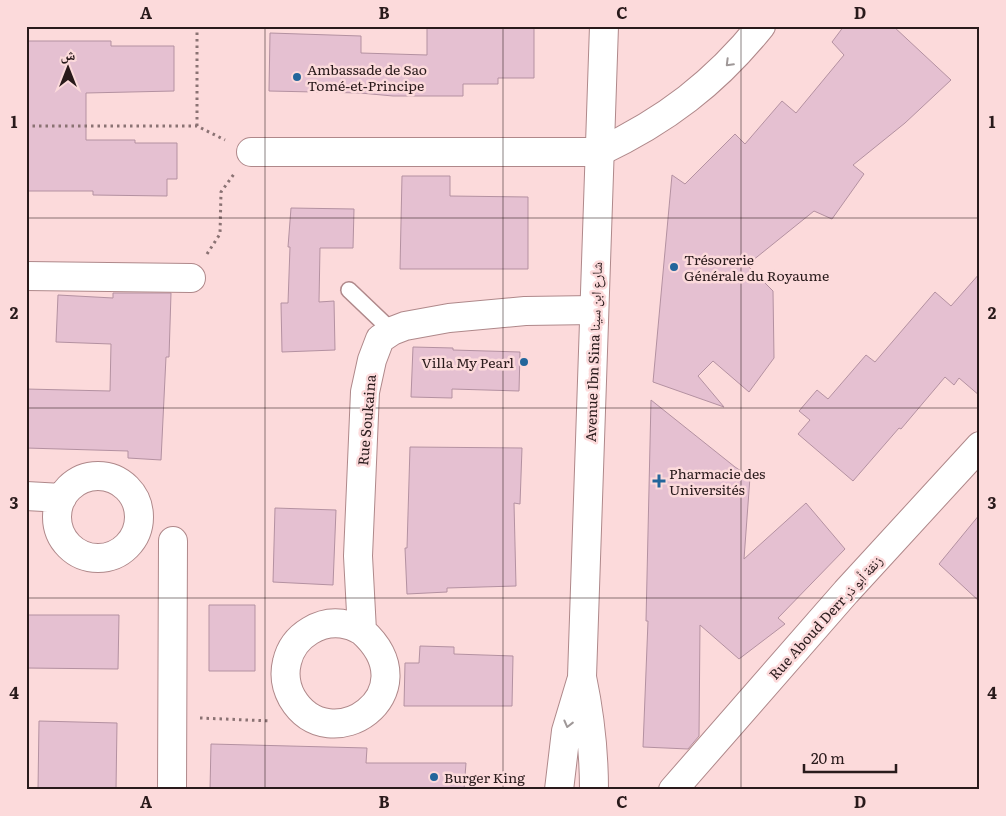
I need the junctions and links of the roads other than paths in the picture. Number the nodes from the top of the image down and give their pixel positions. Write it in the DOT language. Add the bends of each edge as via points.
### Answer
graph roads {
  1 [pos="604,26"];
  2 [pos="761,26"];
  3 [pos="251,152"];
  4 [pos="599,152"];
  5 [pos="26,276"];
  6 [pos="191,278"];
  7 [pos="349,290"];
  8 [pos="594,310"];
  9 [pos="392,331"];
  10 [pos="980,446"];
  11 [pos="26,496"];
  12 [pos="62,498"];
  13 [pos="173,542"];
  14 [pos="362,631"];
  15 [pos="582,677"];
  16 [pos="594,788"];
  17 [pos="172,790"];
  18 [pos="559,790"];
  19 [pos="673,790"];
  1 -- 4 [label="street, Avenue Ibn Sina شارع ابن سينا"];
  2 -- 4 [label="street, one-way" via="741,51 689,98 661,119"];
  3 -- 4 [label="street"];
  4 -- 8 [label="street, Avenue Ibn Sina شارع ابن سينا"];
  5 -- 6 [label="street"];
  7 -- 9 [label="lane"];
  8 -- 9 [label="street" via="525,311 449,318"];
  8 -- 15 [label="street, Avenue Ibn Sina شارع ابن سينا"];
  9 -- 14 [label="street, Rue Soukaina" via="380,340 365,392 358,556"];
  10 -- 19 [label="street, Rue Aboud Derr زنقة أبو ذر" via="846,592"];
  11 -- 12 [label="street"];
  13 -- 17 [label="street"];
  14 -- 14 [label="street" via="348,624 316,627 293,647 285,677 297,706 308,716 339,724 368,712 378,700 386,670 382,655"];
  15 -- 16 [label="street, Avenue Ibn Sina شارع ابن سينا" via="592,731"];
  15 -- 18 [label="street, Avenue Ibn Sina شارع ابن سينا, one-way" via="566,731"];
}
